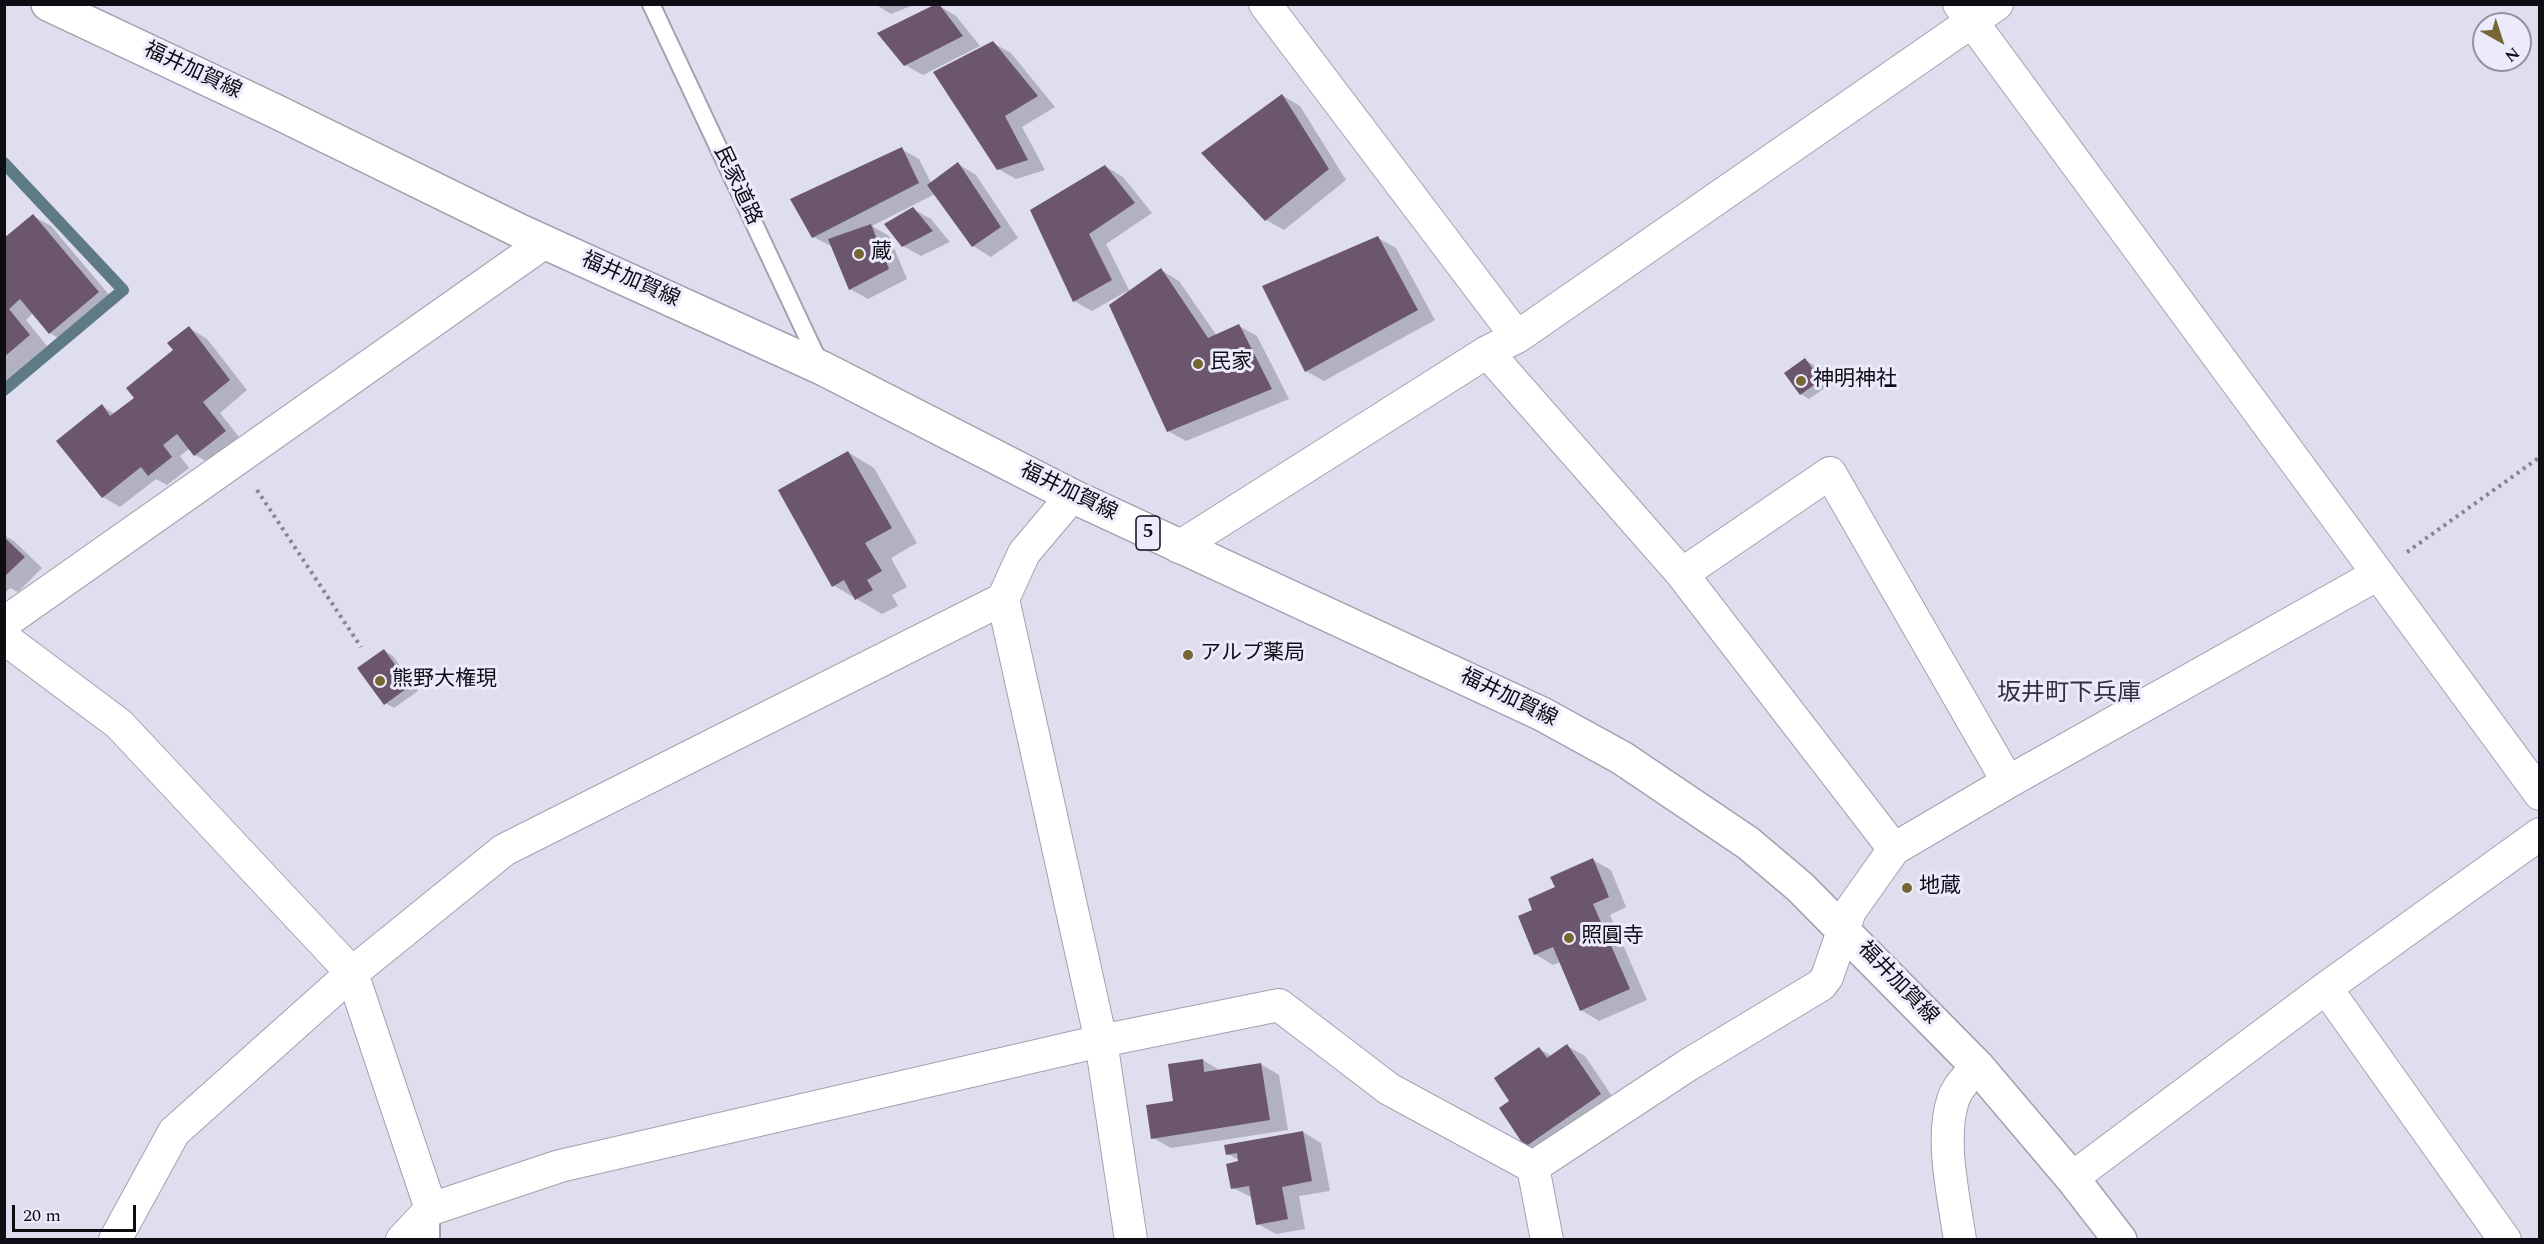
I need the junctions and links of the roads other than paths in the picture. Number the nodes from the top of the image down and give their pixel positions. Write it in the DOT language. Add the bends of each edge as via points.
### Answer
graph roads {
  1 [pos="48,4"];
  2 [pos="651,4"];
  3 [pos="1265,4"];
  4 [pos="1997,4"];
  5 [pos="1965,14"];
  6 [pos="545,242"];
  7 [pos="1517,337"];
  8 [pos="1487,352"];
  9 [pos="822,368"];
  10 [pos="1072,496"];
  11 [pos="1179,547"];
  12 [pos="1682,574"];
  13 [pos="2378,574"];
  14 [pos="1003,599"];
  15 [pos="4,623"];
  16 [pos="4,638"];
  17 [pos="2008,782"];
  18 [pos="2540,794"];
  19 [pos="2540,834"];
  20 [pos="1894,849"];
  21 [pos="1842,928"];
  22 [pos="352,973"];
  23 [pos="2326,988"];
  24 [pos="1101,1041"];
  25 [pos="1977,1066"];
  26 [pos="1533,1167"];
  27 [pos="2072,1178"];
  28 [pos="431,1224"];
  29 [pos="115,1239"];
  30 [pos="402,1239"];
  31 [pos="1131,1239"];
  32 [pos="1547,1239"];
  33 [pos="1960,1239"];
  34 [pos="2120,1239"];
  35 [pos="2505,1239"];
  1 -- 6 [label="main road, 福井加賀線 / 5"];
  2 -- 9 [label="lane, 民家道路"];
  3 -- 7 [label="street"];
  4 -- 5 [label="street"];
  5 -- 7 [label="street"];
  5 -- 13 [label="street"];
  6 -- 9 [label="main road, 福井加賀線 / 5"];
  6 -- 15 [label="street"];
  7 -- 8 [label="street"];
  8 -- 11 [label="street"];
  8 -- 12 [label="street"];
  9 -- 10 [label="main road, 福井加賀線 / 5"];
  10 -- 11 [label="main road, 福井加賀線 / 5"];
  10 -- 14 [label="street" via="1024,553"];
  11 -- 21 [label="main road, 福井加賀線 / 5" via="1542,714 1622,758 1748,843"];
  12 -- 17 [label="street" via="1830,473"];
  12 -- 20 [label="street"];
  13 -- 17 [label="street"];
  13 -- 18 [label="street"];
  14 -- 22 [label="street" via="504,850"];
  14 -- 24 [label="street"];
  16 -- 22 [label="street" via="119,724"];
  17 -- 20 [label="street"];
  19 -- 23 [label="street"];
  20 -- 21 [label="street"];
  21 -- 25 [label="main road, 福井加賀線 / 5"];
  21 -- 26 [label="street" via="1821,985 1688,1065"];
  22 -- 28 [label="street"];
  22 -- 29 [label="street" via="174,1132"];
  23 -- 27 [label="street"];
  23 -- 35 [label="street"];
  24 -- 26 [label="street" via="1279,1005 1389,1089"];
  24 -- 28 [label="street" via="560,1166"];
  24 -- 31 [label="street"];
  25 -- 27 [label="main road, 福井加賀線 / 5"];
  25 -- 33 [label="street" via="1956,1093 1950,1113 1949,1160"];
  26 -- 32 [label="street"];
  27 -- 34 [label="main road, 福井加賀線 / 5"];
  28 -- 30 [label="street"];
}
